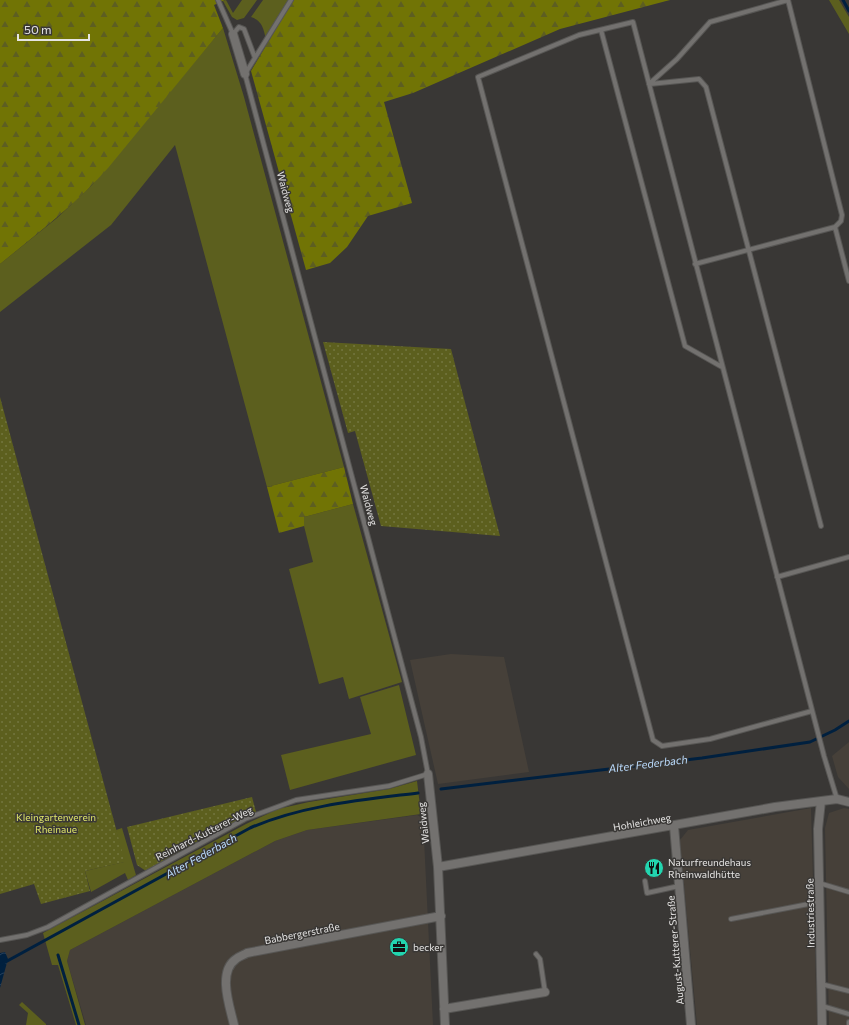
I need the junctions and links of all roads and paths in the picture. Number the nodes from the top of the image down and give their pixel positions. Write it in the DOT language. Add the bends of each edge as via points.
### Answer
graph roads {
  1 [pos="218,0"];
  2 [pos="291,0"];
  3 [pos="601,30"];
  4 [pos="233,34"];
  5 [pos="255,58"];
  6 [pos="245,74"];
  7 [pos="649,84"];
  8 [pos="835,227"];
  9 [pos="748,250"];
  10 [pos="695,264"];
  11 [pos="849,281"];
  12 [pos="722,367"];
  13 [pos="821,526"];
  14 [pos="849,557"];
  15 [pos="777,577"];
  16 [pos="812,711"];
  17 [pos="428,774"];
  18 [pos="837,799"];
  19 [pos="821,801"];
  20 [pos="849,802"];
  21 [pos="674,826"];
  22 [pos="438,867"];
  23 [pos="645,881"];
  24 [pos="819,883"];
  25 [pos="679,886"];
  26 [pos="849,892"];
  27 [pos="819,902"];
  28 [pos="441,916"];
  29 [pos="731,919"];
  30 [pos="0,940"];
  31 [pos="536,954"];
  32 [pos="821,984"];
  33 [pos="849,991"];
  34 [pos="545,992"];
  35 [pos="822,1006"];
  36 [pos="444,1009"];
  37 [pos="849,1014"];
  38 [pos="234,1025"];
  39 [pos="445,1025"];
  40 [pos="691,1025"];
  41 [pos="822,1025"];
  1 -- 4 [label="lane, Waidweg"];
  2 -- 5 [label="lane"];
  3 -- 7 [label="lane" via="633,22"];
  3 -- 12 [label="lane" via="686,346"];
  3 -- 16 [label="lane" via="580,35 478,77 653,740 662,746 710,739"];
  4 -- 5 [label="lane" via="239,27 244,29"];
  4 -- 6 [label="street, Waidweg"];
  5 -- 6 [label="lane"];
  6 -- 17 [label="lane, Waidweg" via="421,737"];
  7 -- 8 [label="lane" via="677,59 710,22 788,0 842,215 841,221"];
  7 -- 9 [label="lane" via="699,79 706,87"];
  7 -- 10 [label="lane"];
  8 -- 9 [label="lane"];
  8 -- 11 [label="lane"];
  9 -- 10 [label="lane"];
  9 -- 13 [label="lane"];
  10 -- 12 [label="lane"];
  12 -- 15 [label="lane"];
  14 -- 15 [label="lane"];
  15 -- 16 [label="lane"];
  16 -- 18 [label="lane"];
  17 -- 22 [label="street, Waidweg"];
  17 -- 30 [label="lane, Reinhard-Kutterer-Weg" via="388,786 282,804 245,819 48,927 27,935"];
  18 -- 19 [label="street, Hohleichweg"];
  18 -- 20 [label="street, Hohleichweg"];
  19 -- 21 [label="street, Hohleichweg"];
  19 -- 24 [label="street, Industriestraße" via="818,829"];
  21 -- 22 [label="street, Hohleichweg"];
  21 -- 25 [label="street, August-Kutterer-Straße"];
  22 -- 28 [label="street, Waidweg"];
  23 -- 25 [label="lane" via="647,893"];
  24 -- 26 [label="lane"];
  24 -- 27 [label="street, Industriestraße"];
  25 -- 40 [label="street, August-Kutterer-Straße"];
  27 -- 29 [label="lane"];
  27 -- 32 [label="street, Industriestraße"];
  28 -- 36 [label="street, Waidweg"];
  28 -- 38 [label="street, Babbergerstraße" via="247,953 236,959 229,967 227,976"];
  31 -- 34 [label="lane" via="540,959"];
  32 -- 33 [label="lane"];
  32 -- 35 [label="street, Industriestraße"];
  34 -- 36 [label="street"];
  35 -- 37 [label="lane"];
  35 -- 41 [label="street, Industriestraße"];
  36 -- 39 [label="street, Waidweg"];
}
